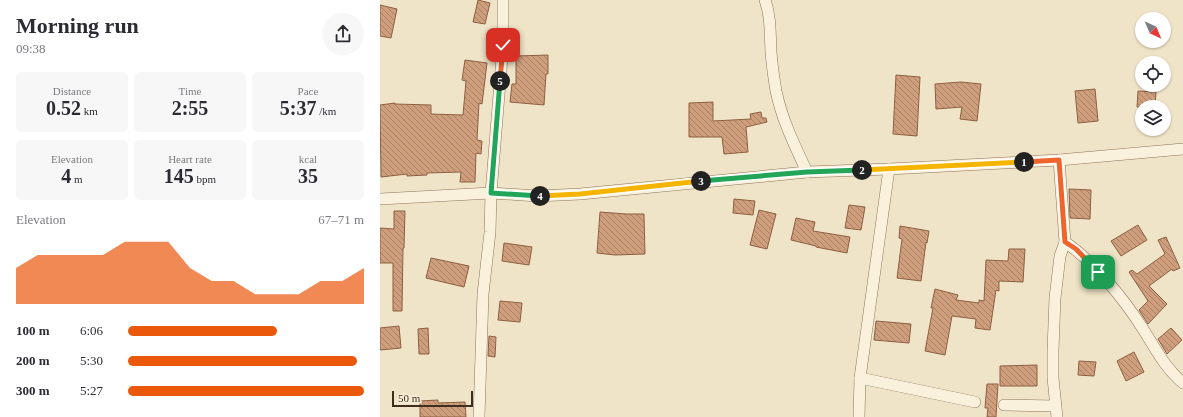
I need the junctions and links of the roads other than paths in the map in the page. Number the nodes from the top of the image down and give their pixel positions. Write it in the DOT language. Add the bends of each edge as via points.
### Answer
graph roads {
  1 [pos="503,0"];
  2 [pos="765,0"];
  3 [pos="1183,149"];
  4 [pos="1059,160"];
  5 [pos="889,169"];
  6 [pos="807,172"];
  7 [pos="491,193"];
  8 [pos="380,199"];
  9 [pos="1065,242"];
  10 [pos="860,378"];
  11 [pos="1183,383"];
  12 [pos="975,402"];
  13 [pos="1004,405"];
  14 [pos="1056,406"];
  15 [pos="479,417"];
  16 [pos="859,417"];
  17 [pos="1057,417"];
  1 -- 7 [label="street" via="503,45"];
  2 -- 6 [label="street" via="771,26 776,92 790,135"];
  3 -- 4 [label="street"];
  4 -- 5 [label="street"];
  4 -- 9 [label="street"];
  5 -- 6 [label="street"];
  5 -- 10 [label="street"];
  6 -- 7 [label="street" via="580,194 537,196"];
  7 -- 8 [label="street"];
  7 -- 15 [label="street" via="490,232 483,294"];
  9 -- 11 [label="street" via="1076,249 1130,309 1164,363"];
  9 -- 14 [label="street" via="1060,256 1055,298 1053,378"];
  10 -- 12 [label="street"];
  10 -- 16 [label="street"];
  13 -- 14 [label="street"];
  14 -- 17 [label="street"];
}
